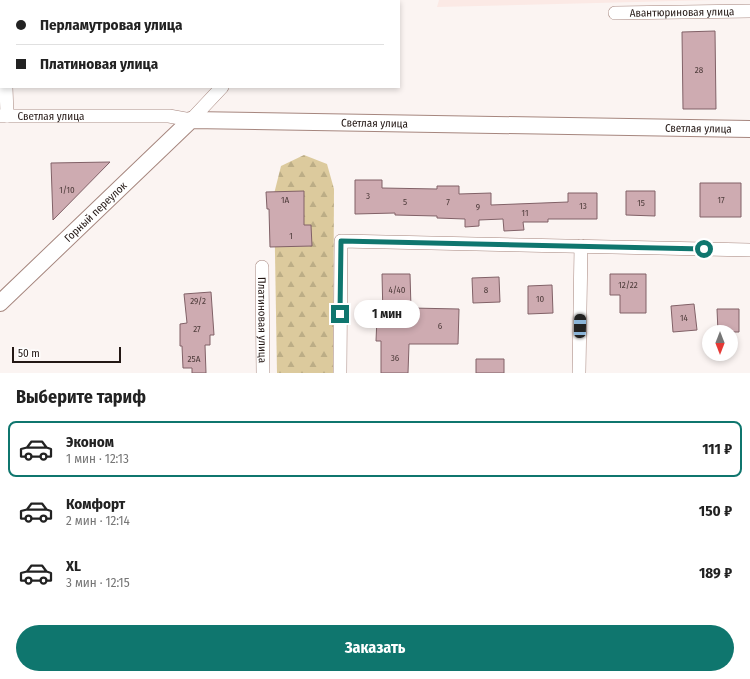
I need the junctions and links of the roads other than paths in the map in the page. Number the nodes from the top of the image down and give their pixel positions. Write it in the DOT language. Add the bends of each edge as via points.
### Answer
graph roads {
  1 [pos="750,11"];
  2 [pos="615,13"];
  3 [pos="6,88"];
  4 [pos="221,88"];
  5 [pos="3,116"];
  6 [pos="191,120"];
  7 [pos="750,129"];
  8 [pos="581,246"];
  9 [pos="750,250"];
  10 [pos="262,267"];
  11 [pos="0,303"];
  12 [pos="263,373"];
  13 [pos="340,373"];
  14 [pos="579,373"];
  1 -- 2 [label="street, Авантюриновая улица"];
  3 -- 5 [label="street"];
  4 -- 6 [label="street"];
  5 -- 6 [label="street, Светлая улица" via="169,116"];
  6 -- 7 [label="street, Светлая улица"];
  6 -- 11 [label="street, Горный переулок"];
  8 -- 9 [label="street"];
  8 -- 13 [label="street" via="341,241"];
  8 -- 14 [label="street"];
  10 -- 12 [label="street, Платиновая улица"];
}
